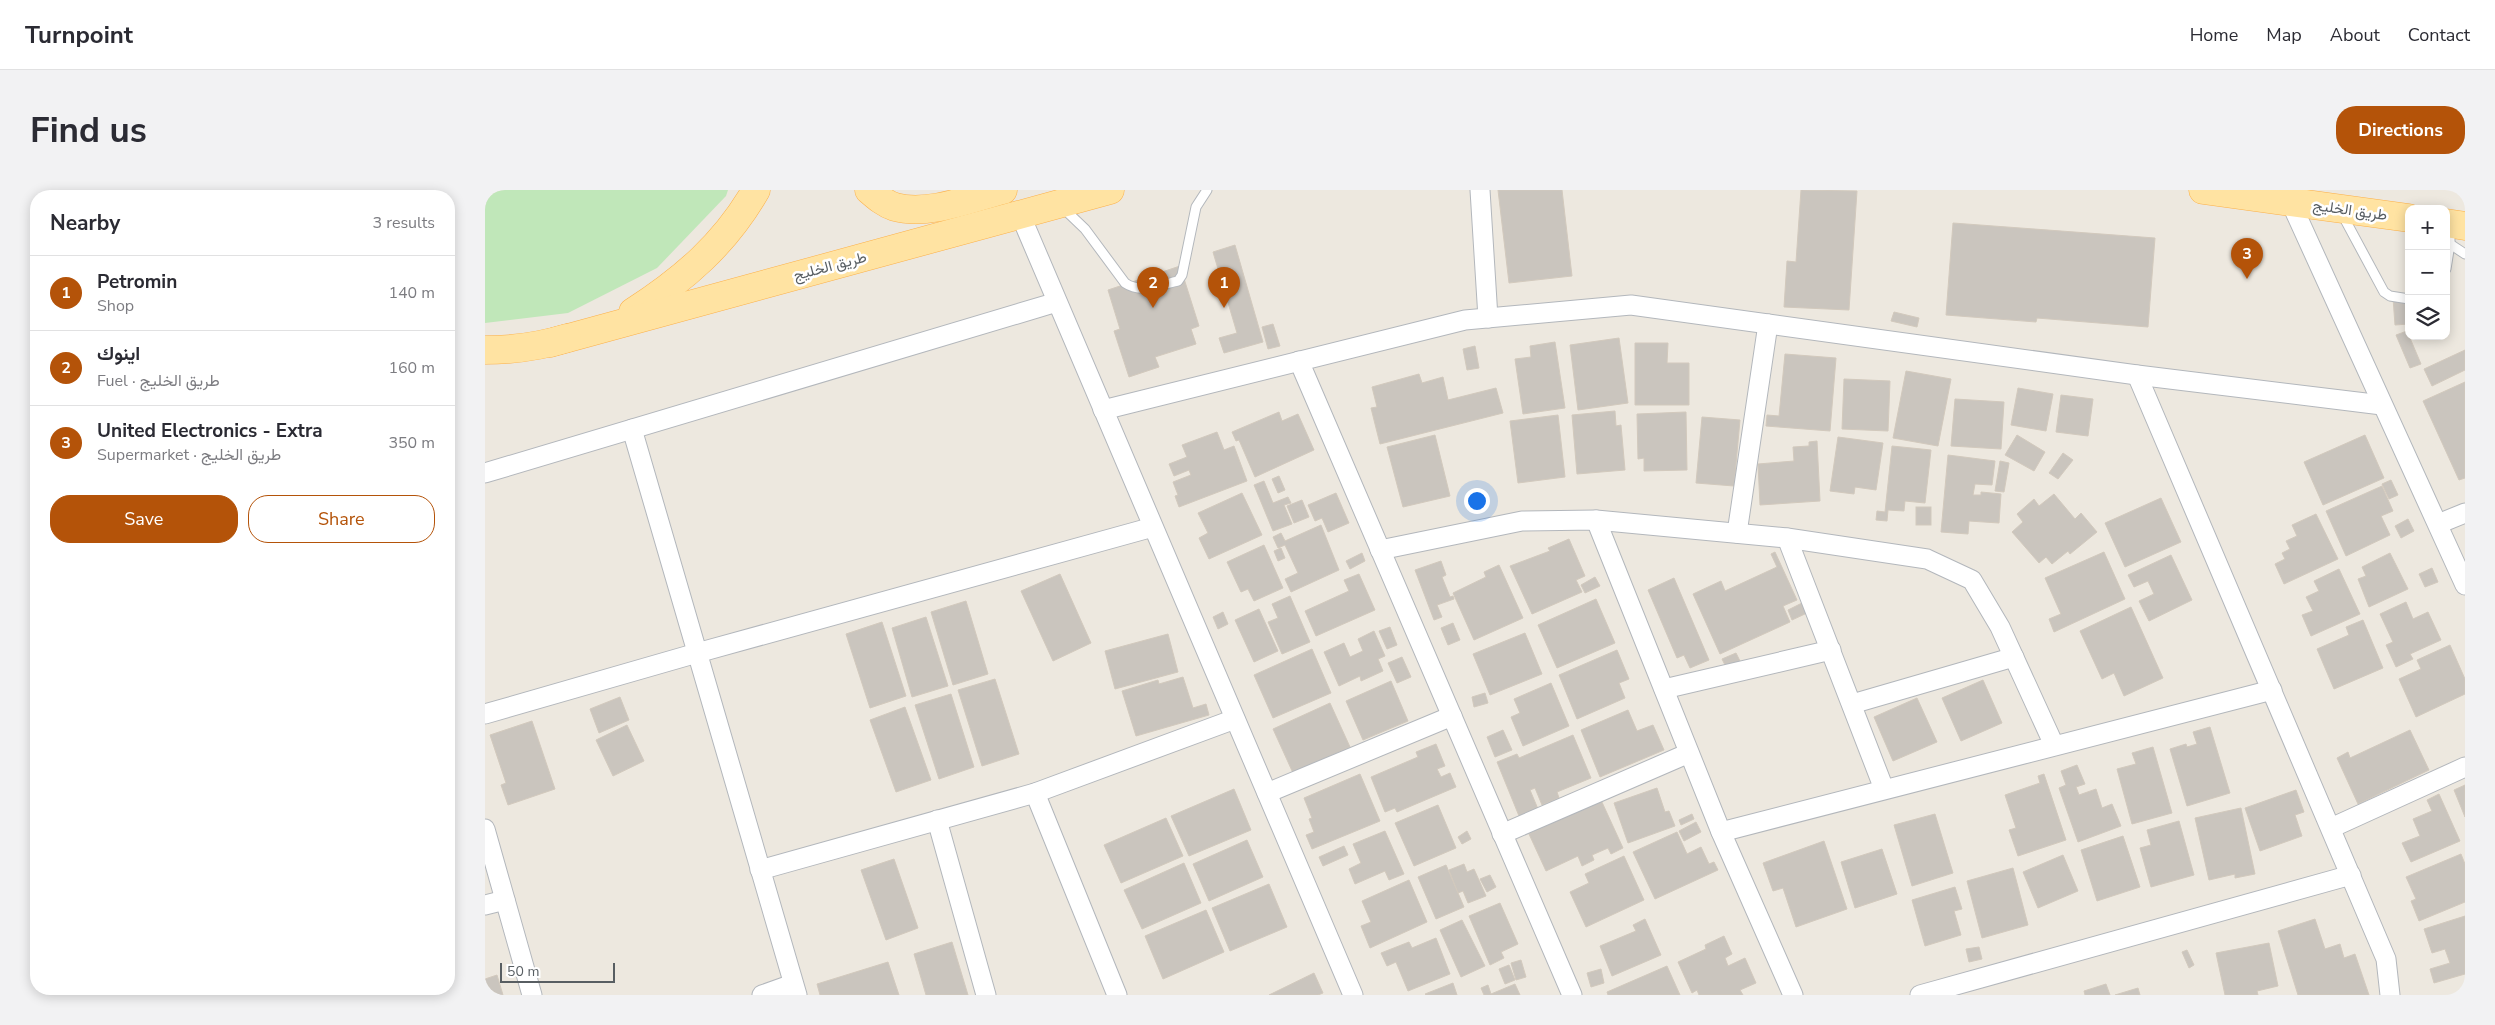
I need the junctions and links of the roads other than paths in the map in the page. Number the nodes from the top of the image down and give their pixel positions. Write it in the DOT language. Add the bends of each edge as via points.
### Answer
graph roads {
  1 [pos="756,190"];
  2 [pos="869,190"];
  3 [pos="1003,190"];
  4 [pos="1110,190"];
  5 [pos="1207,190"];
  6 [pos="1480,190"];
  7 [pos="2203,190"];
  8 [pos="2291,202"];
  9 [pos="1058,204"];
  10 [pos="2339,209"];
  11 [pos="1020,214"];
  12 [pos="2405,217"];
  13 [pos="2453,229"];
  14 [pos="2449,250"];
  15 [pos="2465,254"];
  16 [pos="2405,298"];
  17 [pos="1057,302"];
  18 [pos="1488,318"];
  19 [pos="1767,324"];
  20 [pos="550,343"];
  21 [pos="485,350"];
  22 [pos="1299,362"];
  23 [pos="2137,375"];
  24 [pos="2382,405"];
  25 [pos="1103,410"];
  26 [pos="632,429"];
  27 [pos="485,473"];
  28 [pos="2465,513"];
  29 [pos="1595,520"];
  30 [pos="2439,524"];
  31 [pos="1153,527"];
  32 [pos="1737,533"];
  33 [pos="1787,538"];
  34 [pos="1380,550"];
  35 [pos="2465,585"];
  36 [pos="1831,650"];
  37 [pos="697,652"];
  38 [pos="2014,656"];
  39 [pos="1664,689"];
  40 [pos="2272,690"];
  41 [pos="1852,704"];
  42 [pos="485,714"];
  43 [pos="1452,716"];
  44 [pos="1235,719"];
  45 [pos="2054,745"];
  46 [pos="1689,753"];
  47 [pos="2465,767"];
  48 [pos="1884,789"];
  49 [pos="1035,793"];
  50 [pos="1267,793"];
  51 [pos="937,820"];
  52 [pos="2331,828"];
  53 [pos="485,829"];
  54 [pos="1721,832"];
  55 [pos="1502,834"];
  56 [pos="760,870"];
  57 [pos="2351,876"];
  58 [pos="505,900"];
  59 [pos="485,905"];
  60 [pos="795,990"];
  61 [pos="532,995"];
  62 [pos="762,995"];
  63 [pos="986,995"];
  64 [pos="1117,995"];
  65 [pos="1353,995"];
  66 [pos="1571,995"];
  67 [pos="1793,995"];
  68 [pos="1920,995"];
  69 [pos="2390,995"];
  1 -- 20 [label="main road" via="702,261 673,286 632,312"];
  2 -- 3 [label="main road" via="883,202 914,209"];
  4 -- 9 [label="main road, طريق الخليج"];
  5 -- 9 [label="lane" via="1196,207 1182,275 1178,281 1142,289 1125,283 1085,229"];
  6 -- 18 [label="street"];
  7 -- 8 [label="main road, طريق الخليج"];
  8 -- 10 [label="main road, طريق الخليج"];
  8 -- 24 [label="street"];
  9 -- 11 [label="main road, طريق الخليج"];
  10 -- 12 [label="main road, طريق الخليج"];
  10 -- 16 [label="lane" via="2384,292"];
  11 -- 17 [label="street"];
  11 -- 20 [label="main road, طريق الخليج"];
  13 -- 14 [label="lane"];
  13 -- 15 [label="lane"];
  17 -- 25 [label="street"];
  17 -- 26 [label="street"];
  18 -- 19 [label="street" via="1631,305"];
  18 -- 22 [label="street" via="1465,320"];
  19 -- 23 [label="street"];
  19 -- 32 [label="street"];
  20 -- 21 [label="main road"];
  22 -- 25 [label="street"];
  22 -- 34 [label="street"];
  23 -- 24 [label="street"];
  23 -- 40 [label="street"];
  24 -- 30 [label="street"];
  25 -- 31 [label="street"];
  26 -- 27 [label="street"];
  26 -- 37 [label="street"];
  28 -- 30 [label="street"];
  29 -- 32 [label="street"];
  29 -- 34 [label="street" via="1522,521"];
  29 -- 39 [label="street"];
  30 -- 35 [label="street"];
  31 -- 37 [label="street"];
  31 -- 44 [label="street"];
  32 -- 33 [label="street"];
  33 -- 36 [label="street"];
  33 -- 38 [label="street" via="1927,559 1972,580"];
  34 -- 43 [label="street"];
  36 -- 39 [label="street"];
  36 -- 41 [label="street"];
  37 -- 42 [label="street"];
  37 -- 56 [label="street"];
  38 -- 41 [label="street"];
  38 -- 45 [label="street"];
  39 -- 46 [label="street"];
  40 -- 45 [label="street"];
  40 -- 52 [label="street"];
  41 -- 48 [label="street"];
  43 -- 50 [label="street"];
  43 -- 55 [label="street"];
  44 -- 49 [label="street"];
  44 -- 50 [label="street"];
  45 -- 48 [label="street"];
  46 -- 54 [label="street"];
  46 -- 55 [label="street"];
  47 -- 52 [label="street"];
  48 -- 54 [label="street"];
  49 -- 51 [label="street"];
  49 -- 64 [label="street"];
  50 -- 65 [label="street"];
  51 -- 56 [label="street"];
  51 -- 63 [label="street"];
  52 -- 57 [label="street"];
  53 -- 58 [label="street"];
  54 -- 67 [label="street"];
  55 -- 66 [label="street"];
  56 -- 60 [label="street"];
  57 -- 68 [label="street"];
  57 -- 69 [label="street" via="2386,958"];
  58 -- 59 [label="street"];
  58 -- 61 [label="street"];
  60 -- 62 [label="street"];
}
